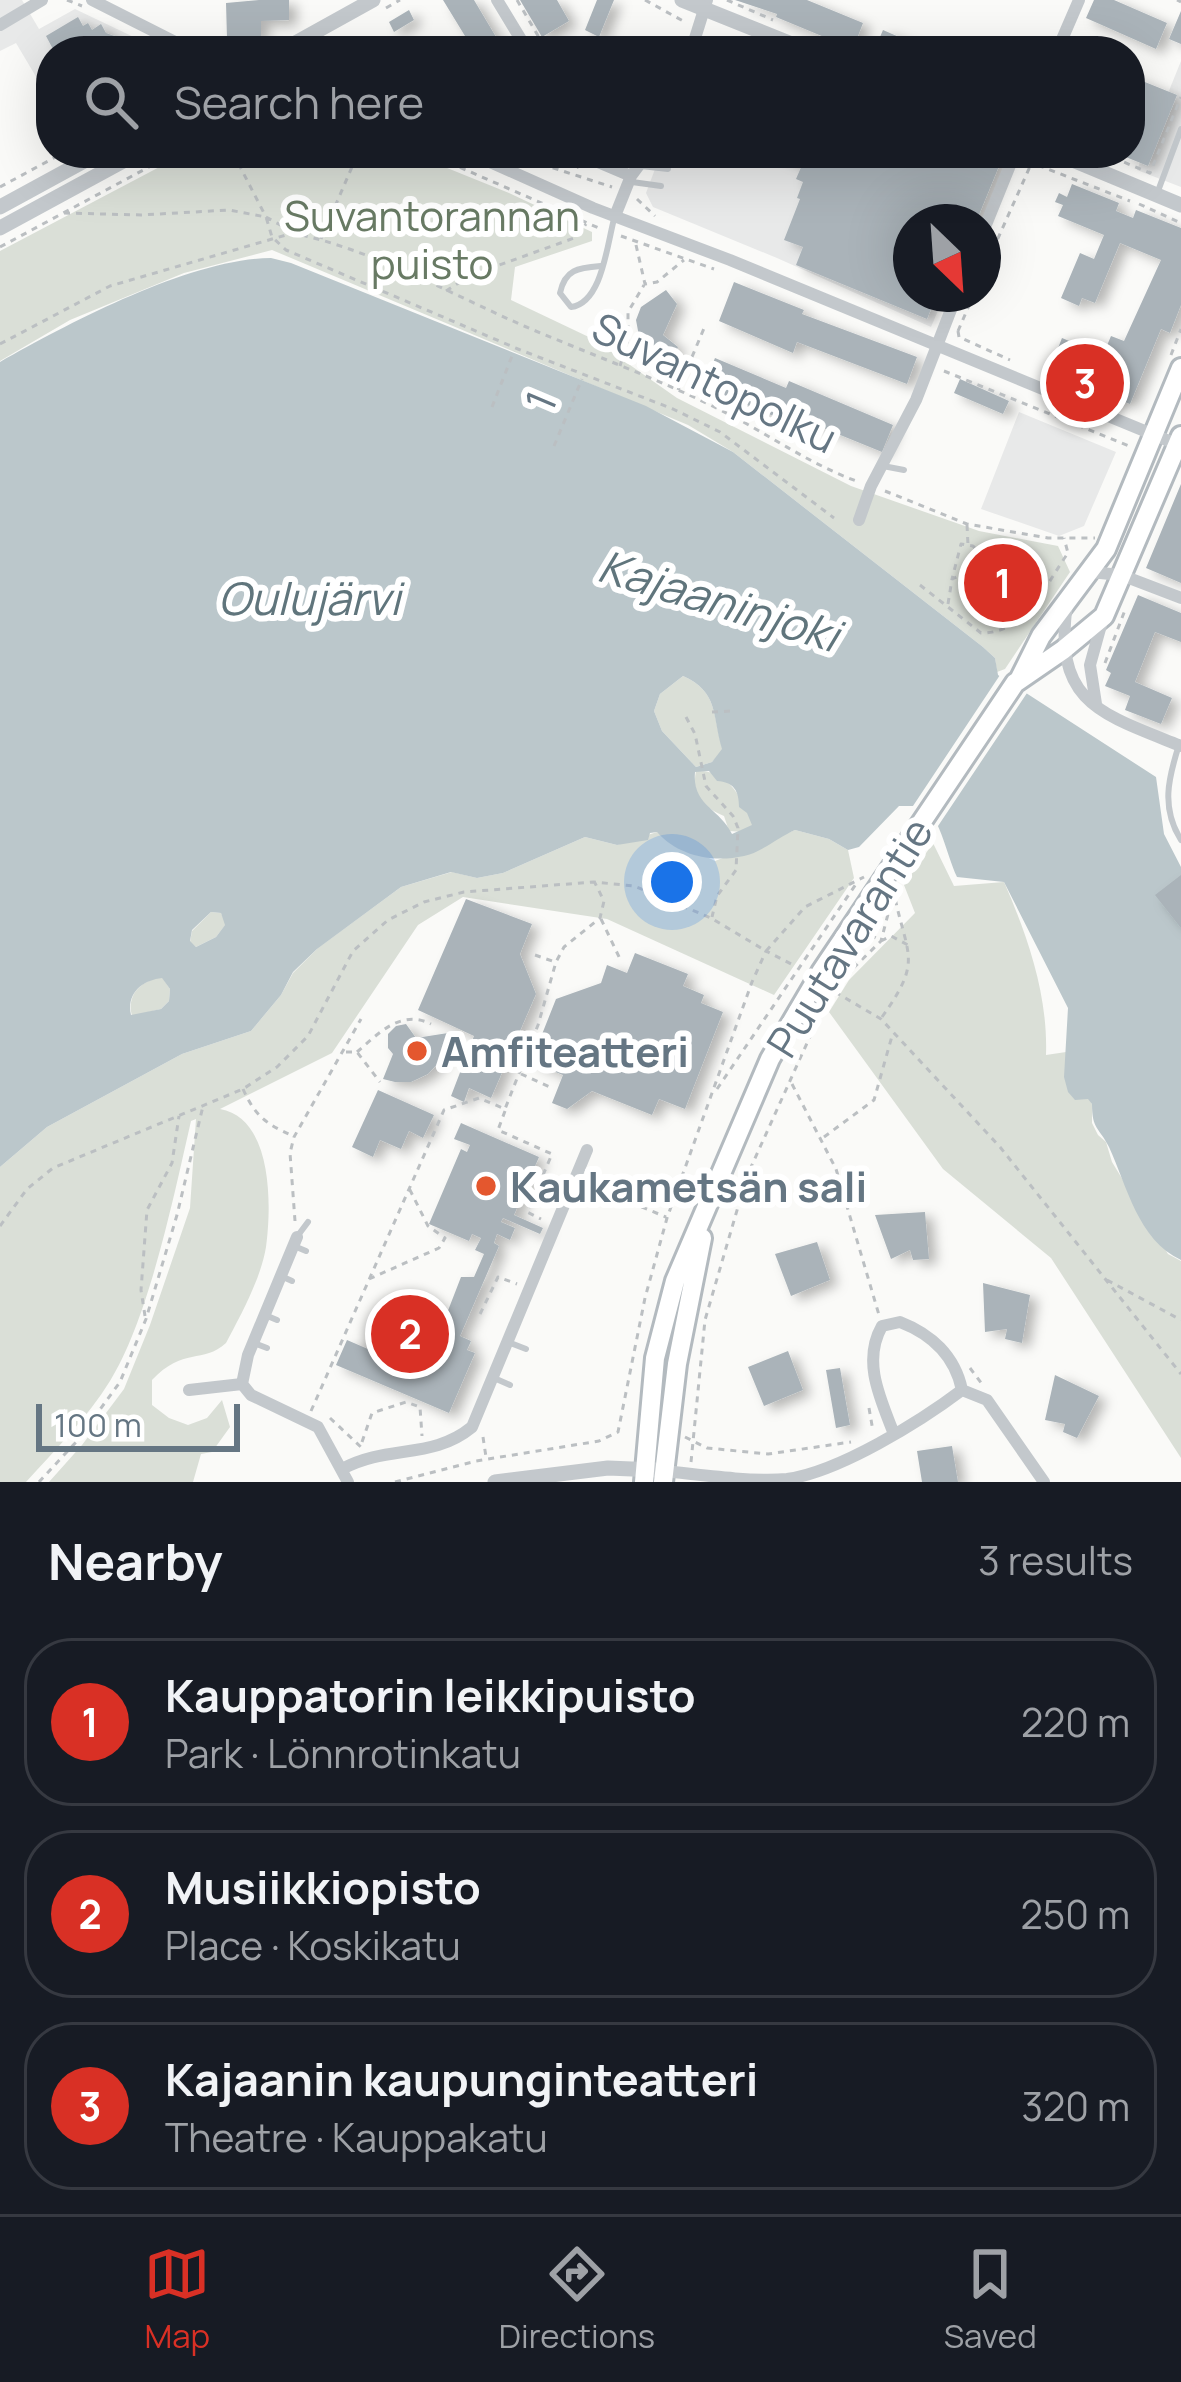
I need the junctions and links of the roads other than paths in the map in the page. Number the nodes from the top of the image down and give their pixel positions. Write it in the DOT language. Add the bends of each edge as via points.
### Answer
graph roads {
  1 [pos="42,0"];
  2 [pos="92,0"];
  3 [pos="373,0"];
  4 [pos="497,0"];
  5 [pos="682,0"];
  6 [pos="1079,0"];
  7 [pos="706,4"];
  8 [pos="350,14"];
  9 [pos="0,25"];
  10 [pos="163,36"];
  11 [pos="309,36"];
  12 [pos="321,36"];
  13 [pos="518,36"];
  14 [pos="697,36"];
  15 [pos="773,36"];
  16 [pos="1063,36"];
  17 [pos="1181,130"];
  18 [pos="72,168"];
  19 [pos="110,168"];
  20 [pos="504,168"];
  21 [pos="610,168"];
  22 [pos="638,168"];
  23 [pos="1010,168"];
  24 [pos="1093,168"];
  25 [pos="668,170"];
  26 [pos="631,179"];
  27 [pos="661,186"];
  28 [pos="1156,194"];
  29 [pos="995,204"];
  30 [pos="1181,205"];
  31 [pos="0,207"];
  32 [pos="615,216"];
  33 [pos="0,228"];
  34 [pos="601,266"];
  35 [pos="950,312"];
  36 [pos="937,345"];
  37 [pos="1181,368"];
  38 [pos="916,400"];
  39 [pos="932,408"];
  40 [pos="1146,434"];
  41 [pos="1180,442"];
  42 [pos="883,466"];
  43 [pos="904,470"];
  44 [pos="859,520"];
  45 [pos="1081,567"];
  46 [pos="1121,575"];
  47 [pos="1181,598"];
  48 [pos="1068,600"];
  49 [pos="1104,616"];
  50 [pos="1063,650"];
  51 [pos="1017,681"];
  52 [pos="1096,704"];
  53 [pos="1180,746"];
  54 [pos="1181,840"];
  55 [pos="587,1150"];
  56 [pos="308,1222"];
  57 [pos="298,1245"];
  58 [pos="508,1342"];
  59 [pos="526,1349"];
  60 [pos="494,1378"];
  61 [pos="242,1384"];
  62 [pos="510,1385"];
  63 [pos="189,1390"];
  64 [pos="962,1390"];
  65 [pos="657,1434"];
  66 [pos="894,1434"];
  67 [pos="345,1475"];
  68 [pos="644,1475"];
  69 [pos="664,1476"];
  70 [pos="801,1479"];
  71 [pos="495,1482"];
  72 [pos="1044,1482"];
  1 -- 9 [label="street"];
  2 -- 10 [label="street"];
  3 -- 8 [label="street"];
  4 -- 13 [label="street"];
  5 -- 7 [label="street"];
  6 -- 16 [label="street"];
  7 -- 14 [label="street"];
  7 -- 15 [label="street"];
  8 -- 11 [label="street"];
  8 -- 12 [label="street"];
  17 -- 28 [label="lane"];
  18 -- 31 [label="street"];
  19 -- 33 [label="street"];
  20 -- 32 [label="street"];
  21 -- 26 [label="street"];
  22 -- 26 [label="street"];
  23 -- 29 [label="street"];
  24 -- 28 [label="street"];
  25 -- 26 [label="lane"];
  26 -- 27 [label="lane"];
  26 -- 32 [label="street"];
  28 -- 30 [label="street"];
  32 -- 34 [label="lane"];
  32 -- 36 [label="street"];
  34 -- 34 [label="lane" via="590,298 572,307 560,293 563,279 575,268"];
  35 -- 36 [label="street"];
  36 -- 38 [label="street"];
  36 -- 40 [label="street"];
  37 -- 40 [label="main road, Puutavarantie"];
  38 -- 39 [label="lane"];
  38 -- 42 [label="street"];
  40 -- 41 [label="street"];
  40 -- 45 [label="main road, Puutavarantie" via="1106,550"];
  41 -- 46 [label="main road"];
  42 -- 43 [label="lane"];
  42 -- 44 [label="street"];
  45 -- 46 [label="street"];
  45 -- 48 [label="main road, Puutavarantie"];
  46 -- 47 [label="street"];
  46 -- 49 [label="main road"];
  48 -- 50 [label="street"];
  48 -- 51 [label="main road, Puutavarantie"];
  49 -- 50 [label="main road"];
  49 -- 52 [label="street" via="1090,665"];
  50 -- 51 [label="main road"];
  50 -- 52 [label="street" via="1068,676"];
  51 -- 65 [label="main road, Puutavarantie" via="770,1059 687,1250 662,1329"];
  52 -- 53 [label="street"];
  53 -- 54 [label="lane" via="1167,794"];
  55 -- 58 [label="street"];
  56 -- 57 [label="lane"];
  57 -- 61 [label="street"];
  58 -- 59 [label="lane"];
  58 -- 60 [label="street"];
  60 -- 62 [label="lane"];
  60 -- 67 [label="street" via="472,1427 457,1440 365,1456"];
  61 -- 63 [label="street"];
  61 -- 67 [label="street" via="318,1426"];
  64 -- 66 [label="street"];
  64 -- 66 [label="street" via="932,1338 880,1319 870,1358"];
  64 -- 72 [label="street" via="987,1400"];
  65 -- 68 [label="main road, Puutavarantie"];
  65 -- 69 [label="main road, Puutavarantie"];
  66 -- 70 [label="street"];
  68 -- 69 [label="street"];
  68 -- 71 [label="street" via="608,1468"];
  69 -- 70 [label="street"];
}
